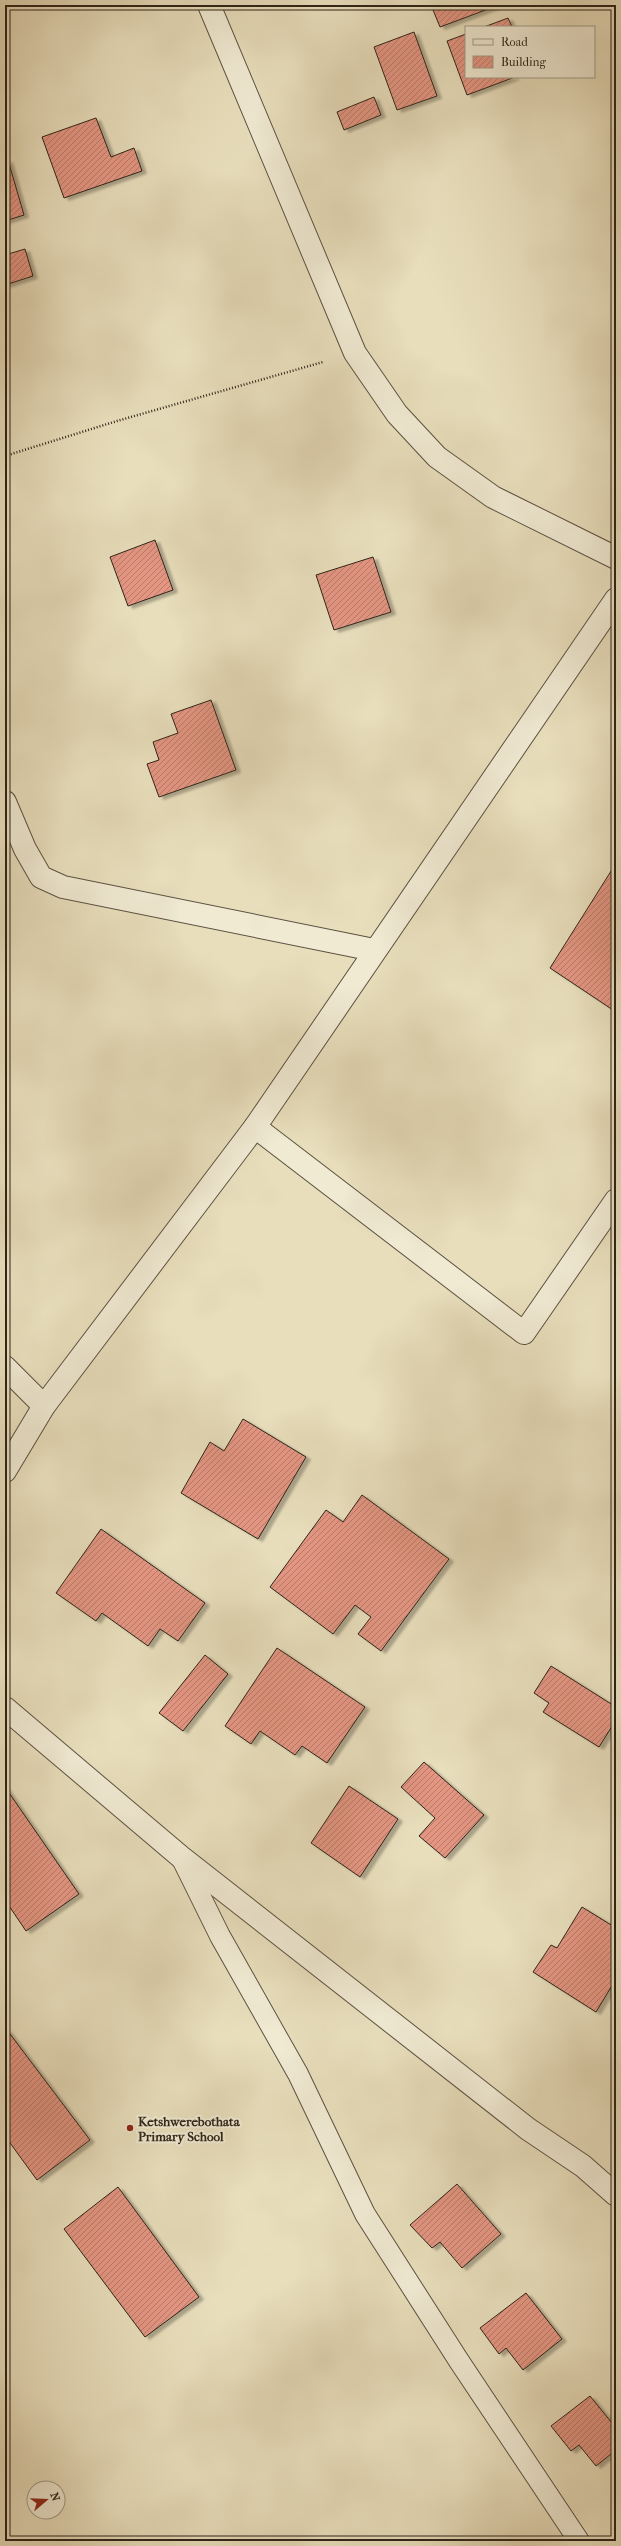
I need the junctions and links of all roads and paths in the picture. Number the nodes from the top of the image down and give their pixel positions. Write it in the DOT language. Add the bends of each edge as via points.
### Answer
graph roads {
  1 [pos="209,5"];
  2 [pos="355,353"];
  3 [pos="5,456"];
  4 [pos="616,558"];
  5 [pos="616,599"];
  6 [pos="5,802"];
  7 [pos="374,950"];
  8 [pos="255,1127"];
  9 [pos="616,1200"];
  10 [pos="5,1367"];
  11 [pos="44,1406"];
  12 [pos="5,1471"];
  13 [pos="5,1708"];
  14 [pos="181,1857"];
  15 [pos="616,2195"];
  16 [pos="579,2541"];
  1 -- 2 [label="street"];
  2 -- 3 [label="path"];
  2 -- 4 [label="street" via="397,414 437,457 493,497"];
  5 -- 7 [label="street"];
  6 -- 7 [label="street" via="41,877 63,887"];
  7 -- 8 [label="street"];
  8 -- 9 [label="street" via="524,1333"];
  8 -- 11 [label="street"];
  10 -- 11 [label="street"];
  11 -- 12 [label="street"];
  13 -- 14 [label="street"];
  14 -- 15 [label="street" via="528,2129 583,2166"];
  14 -- 16 [label="lane" via="220,1936 298,2074 365,2214"];
}
